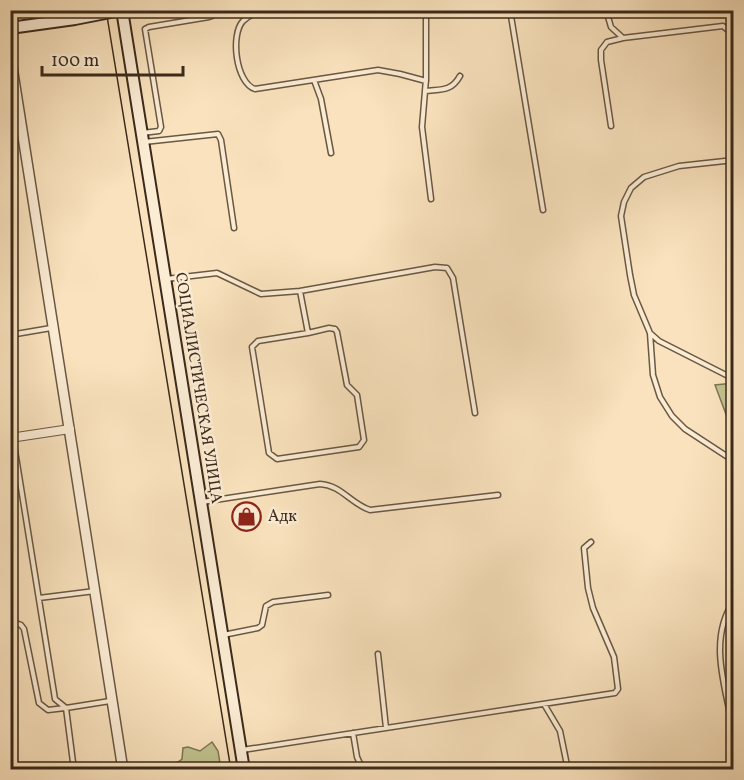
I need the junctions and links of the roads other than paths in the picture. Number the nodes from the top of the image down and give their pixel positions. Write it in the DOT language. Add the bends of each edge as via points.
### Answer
graph roads {
  1 [pos="122,10"];
  2 [pos="214,10"];
  3 [pos="265,10"];
  4 [pos="426,10"];
  5 [pos="510,10"];
  6 [pos="606,10"];
  7 [pos="10,28"];
  8 [pos="734,35"];
  9 [pos="623,38"];
  10 [pos="10,54"];
  11 [pos="460,76"];
  12 [pos="314,80"];
  13 [pos="426,81"];
  14 [pos="425,91"];
  15 [pos="14,103"];
  16 [pos="611,126"];
  17 [pos="142,138"];
  18 [pos="331,153"];
  19 [pos="734,160"];
  20 [pos="431,199"];
  21 [pos="543,210"];
  22 [pos="234,228"];
  23 [pos="165,279"];
  24 [pos="300,291"];
  25 [pos="54,328"];
  26 [pos="308,333"];
  27 [pos="650,333"];
  28 [pos="10,335"];
  29 [pos="734,379"];
  30 [pos="475,414"];
  31 [pos="70,429"];
  32 [pos="11,438"];
  33 [pos="734,461"];
  34 [pos="498,495"];
  35 [pos="201,502"];
  36 [pos="591,542"];
  37 [pos="96,591"];
  38 [pos="328,595"];
  39 [pos="39,598"];
  40 [pos="734,601"];
  41 [pos="10,621"];
  42 [pos="222,635"];
  43 [pos="378,654"];
  44 [pos="112,700"];
  45 [pos="544,704"];
  46 [pos="66,708"];
  47 [pos="386,728"];
  48 [pos="734,732"];
  49 [pos="353,733"];
  50 [pos="241,750"];
  51 [pos="74,770"];
  52 [pos="123,770"];
  53 [pos="244,770"];
  54 [pos="363,770"];
  55 [pos="568,770"];
  1 -- 7 [label="main road"];
  1 -- 17 [label="main road, СОЦИАЛИСТИЧЕСКАЯ УЛИЦА"];
  2 -- 17 [label="lane" via="209,18 145,29 161,127"];
  3 -- 12 [label="lane" via="243,21 238,31 240,70 246,84 255,89"];
  4 -- 13 [label="lane"];
  5 -- 21 [label="lane"];
  6 -- 9 [label="lane" via="611,27"];
  8 -- 9 [label="lane" via="723,26"];
  9 -- 16 [label="lane" via="606,42 601,54"];
  10 -- 15 [label="street"];
  11 -- 14 [label="lane" via="450,88"];
  12 -- 13 [label="lane" via="382,70"];
  12 -- 18 [label="lane"];
  13 -- 14 [label="lane"];
  14 -- 20 [label="lane" via="422,127"];
  15 -- 25 [label="street"];
  17 -- 22 [label="lane" via="218,134"];
  17 -- 23 [label="main road, СОЦИАЛИСТИЧЕСКАЯ УЛИЦА"];
  19 -- 27 [label="lane" via="679,166 644,177 631,188 624,202 621,216 630,275"];
  23 -- 24 [label="lane" via="217,273 261,294"];
  23 -- 35 [label="main road, СОЦИАЛИСТИЧЕСКАЯ УЛИЦА"];
  24 -- 26 [label="lane"];
  24 -- 30 [label="lane" via="447,268 453,278"];
  25 -- 28 [label="lane"];
  25 -- 31 [label="street"];
  26 -- 26 [label="lane" via="258,341 252,348 269,453 277,459 359,447 364,440 357,395 347,385 337,332 329,328"];
  27 -- 29 [label="lane"];
  27 -- 33 [label="lane" via="653,375 672,416"];
  31 -- 32 [label="street"];
  31 -- 37 [label="street"];
  32 -- 39 [label="lane"];
  34 -- 35 [label="lane" via="370,510 334,486 320,484"];
  35 -- 42 [label="main road, СОЦИАЛИСТИЧЕСКАЯ УЛИЦА"];
  36 -- 45 [label="lane" via="583,554 588,588 614,657 618,689 612,694"];
  37 -- 39 [label="lane"];
  37 -- 44 [label="street"];
  38 -- 42 [label="lane" via="273,602 266,606 258,628"];
  39 -- 46 [label="lane" via="55,699"];
  40 -- 48 [label="lane" via="722,624 719,649"];
  41 -- 46 [label="lane" via="24,629 39,703 48,710"];
  42 -- 50 [label="main road, СОЦИАЛИСТИЧЕСКАЯ УЛИЦА"];
  43 -- 47 [label="lane"];
  44 -- 46 [label="lane"];
  44 -- 52 [label="street"];
  45 -- 47 [label="lane"];
  45 -- 55 [label="lane" via="560,731"];
  46 -- 51 [label="lane"];
  47 -- 49 [label="lane"];
  49 -- 50 [label="lane"];
  49 -- 54 [label="lane"];
  50 -- 53 [label="main road, СОЦИАЛИСТИЧЕСКАЯ УЛИЦА"];
}
